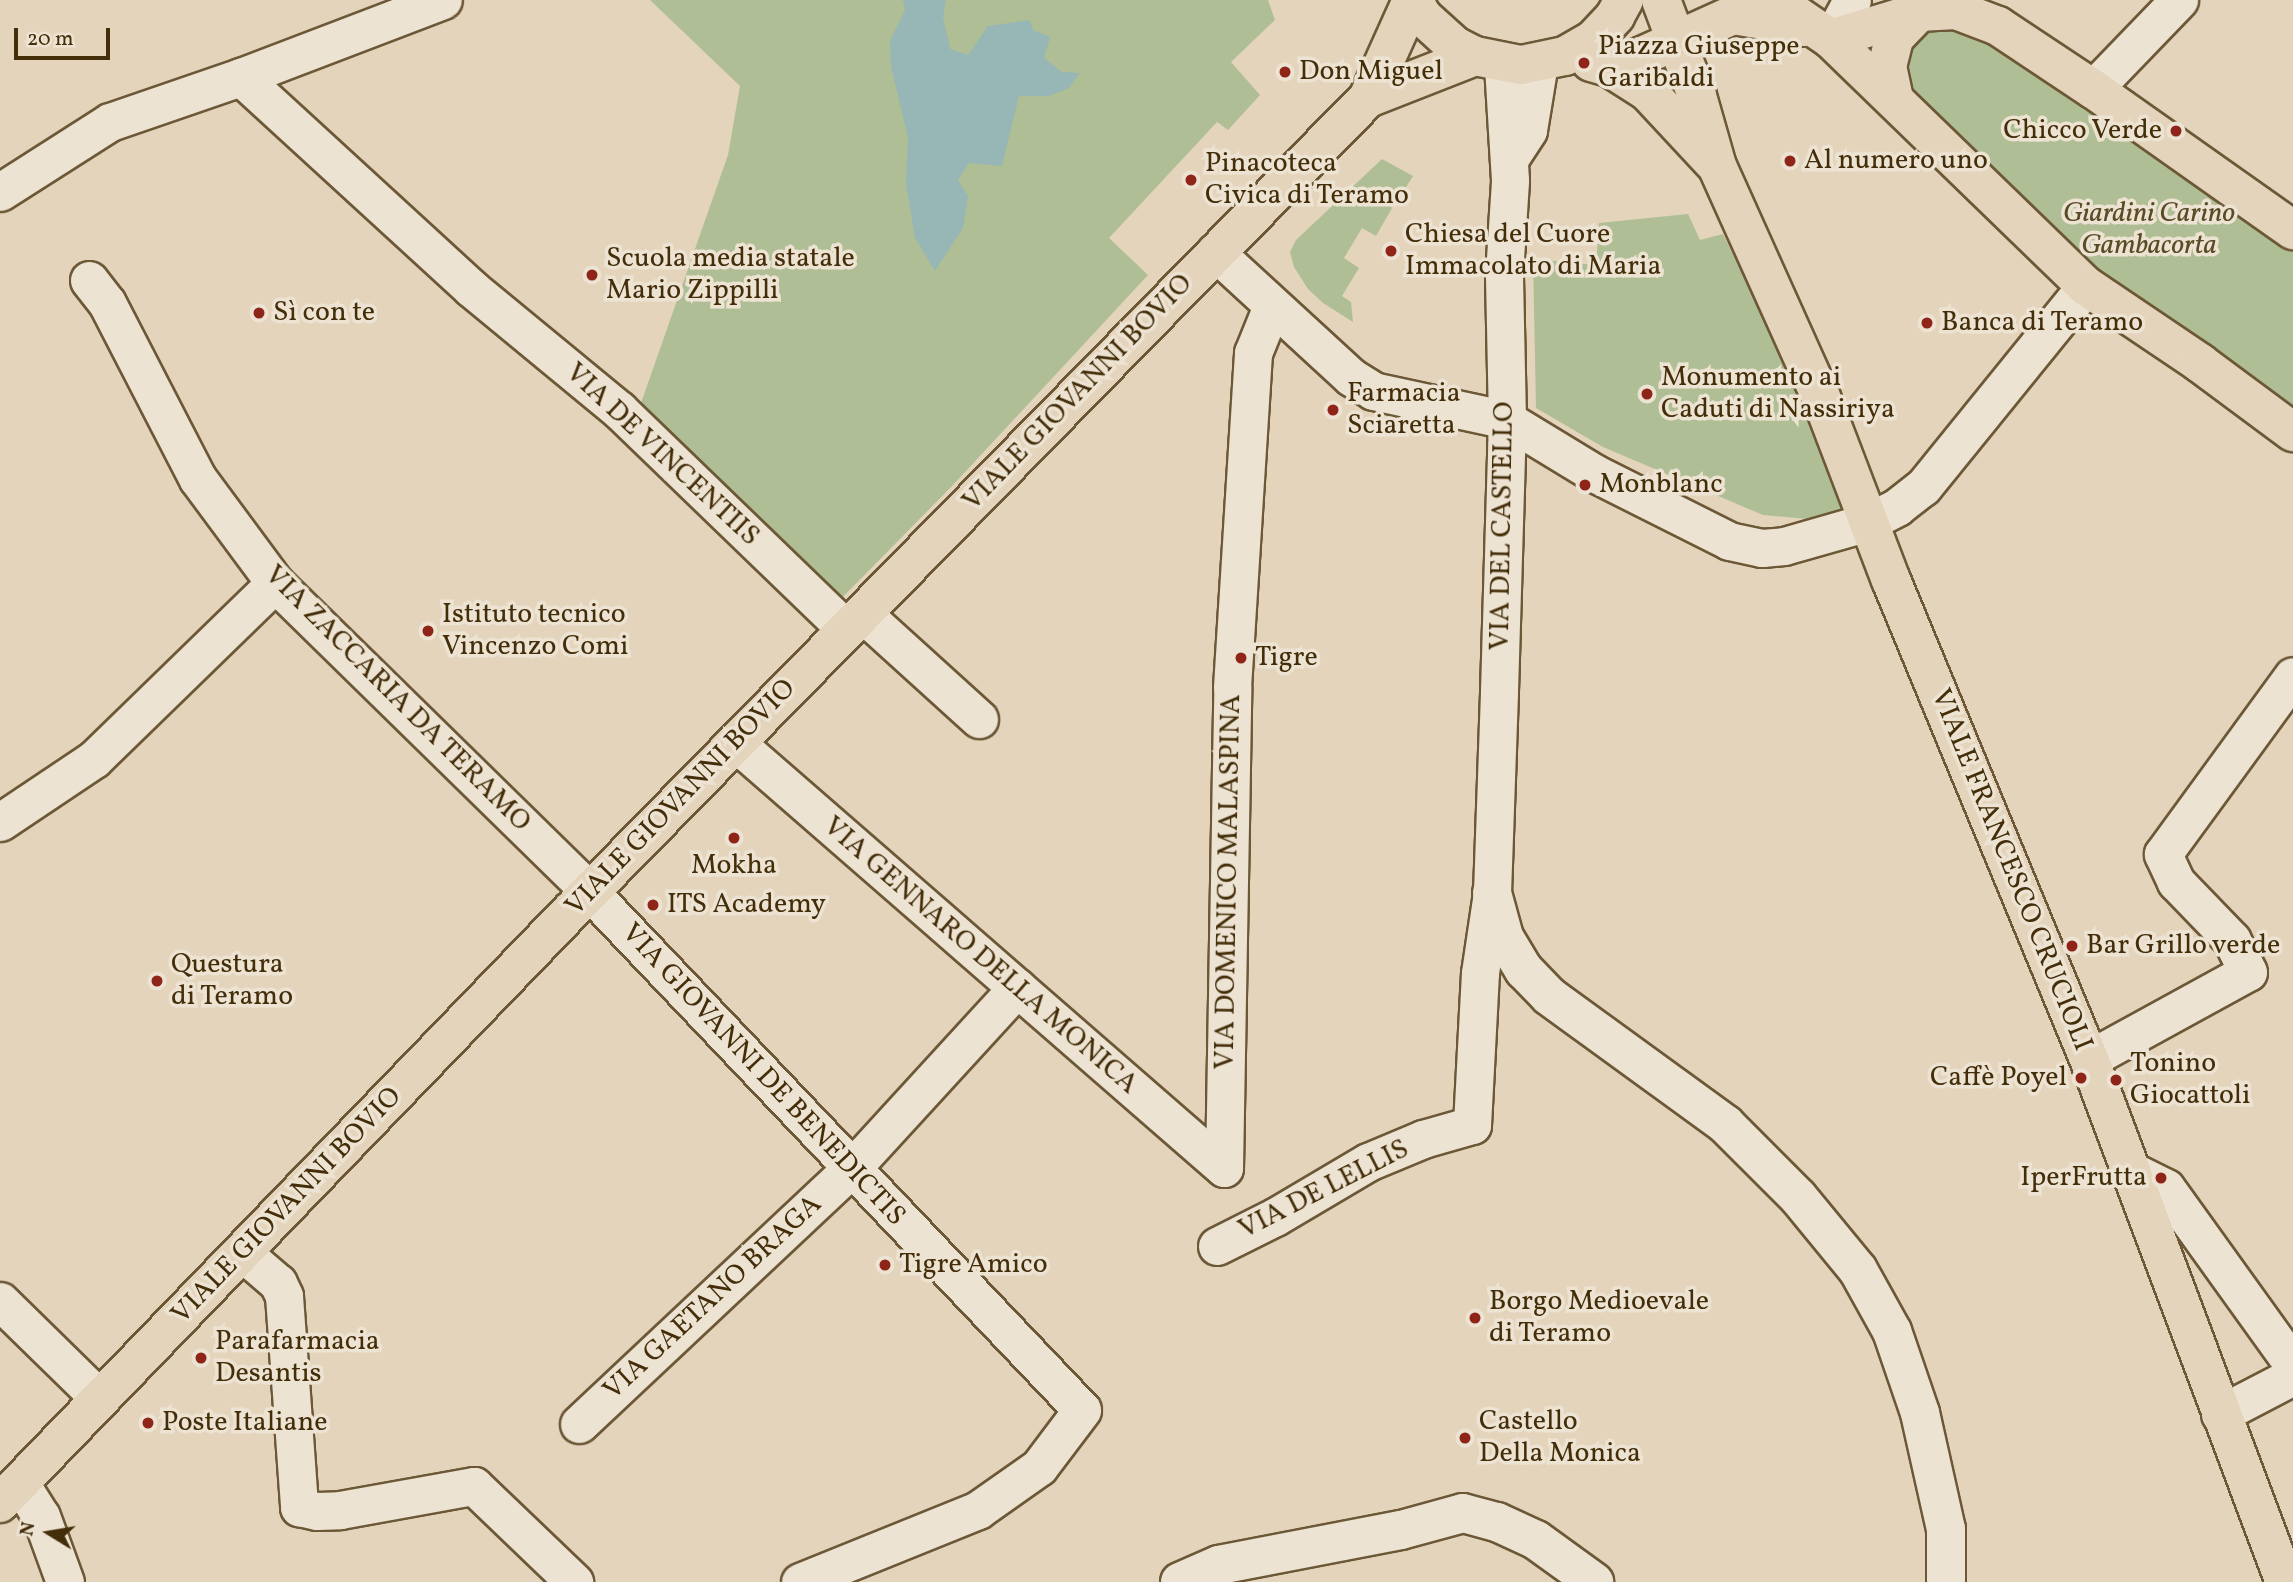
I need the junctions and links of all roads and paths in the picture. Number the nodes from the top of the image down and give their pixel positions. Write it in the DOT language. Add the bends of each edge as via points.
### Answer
graph roads {
  1 [pos="443,0"];
  2 [pos="1412,0"];
  3 [pos="1624,0"];
  4 [pos="1661,0"];
  5 [pos="1774,0"];
  6 [pos="1852,0"];
  7 [pos="1966,0"];
  8 [pos="2179,0"];
  9 [pos="1919,12"];
  10 [pos="1998,26"];
  11 [pos="1821,34"];
  12 [pos="1676,41"];
  13 [pos="1520,60"];
  14 [pos="1609,67"];
  15 [pos="242,77"];
  16 [pos="2093,89"];
  17 [pos="1368,98"];
  18 [pos="1894,99"];
  19 [pos="1717,166"];
  20 [pos="0,192"];
  21 [pos="2293,230"];
  22 [pos="1215,253"];
  23 [pos="89,280"];
  24 [pos="2086,286"];
  25 [pos="1272,306"];
  26 [pos="1507,420"];
  27 [pos="2293,432"];
  28 [pos="1868,522"];
  29 [pos="275,583"];
  30 [pos="854,621"];
  31 [pos="2293,676"];
  32 [pos="979,719"];
  33 [pos="736,743"];
  34 [pos="0,822"];
  35 [pos="590,892"];
  36 [pos="1492,893"];
  37 [pos="1017,988"];
  38 [pos="2089,1059"];
  39 [pos="1472,1125"];
  40 [pos="1224,1168"];
  41 [pos="850,1170"];
  42 [pos="2130,1170"];
  43 [pos="1217,1246"];
  44 [pos="243,1253"];
  45 [pos="0,1301"];
  46 [pos="2293,1365"];
  47 [pos="2293,1377"];
  48 [pos="100,1399"];
  49 [pos="2220,1414"];
  50 [pos="579,1424"];
  51 [pos="10,1493"];
  52 [pos="1564,1570"];
  53 [pos="65,1582"];
  54 [pos="574,1582"];
  55 [pos="800,1582"];
  56 [pos="1180,1582"];
  57 [pos="1594,1582"];
  58 [pos="1947,1582"];
  59 [pos="2285,1582"];
  1 -- 15 [label="street"];
  2 -- 13 [label="main road" via="1438,33"];
  2 -- 17 [label="main road"];
  3 -- 13 [label="main road" via="1592,40"];
  4 -- 12 [label="main road, VIALE FRANCESCO CRUCIOLI"];
  5 -- 11 [label="main road"];
  6 -- 11 [label="street"];
  7 -- 10 [label="street"];
  8 -- 16 [label="street"];
  9 -- 10 [label="main road" via="1955,10"];
  9 -- 11 [label="main road"];
  9 -- 18 [label="main road" via="1894,38 1888,66"];
  10 -- 16 [label="main road"];
  11 -- 12 [label="main road" via="1733,15"];
  11 -- 18 [label="main road"];
  12 -- 14 [label="main road"];
  12 -- 19 [label="main road, VIALE FRANCESCO CRUCIOLI" via="1698,96"];
  13 -- 14 [label="main road, VIALE FRANCESCO CRUCIOLI"];
  13 -- 17 [label="main road"];
  13 -- 26 [label="street, VIA DEL CASTELLO" via="1504,274"];
  14 -- 19 [label="main road, VIALE FRANCESCO CRUCIOLI" via="1648,92"];
  15 -- 20 [label="street" via="110,122"];
  15 -- 30 [label="street, VIA DE VINCENTIIS" via="471,288 619,410"];
  16 -- 21 [label="main road"];
  17 -- 22 [label="main road, VIALE GIOVANNI BOVIO"];
  18 -- 24 [label="main road"];
  19 -- 28 [label="main road, VIALE FRANCESCO CRUCIOLI" via="1821,397"];
  22 -- 25 [label="street"];
  22 -- 30 [label="main road, VIALE GIOVANNI BOVIO"];
  23 -- 29 [label="street, VIA ZACCARIA DA TERAMO" via="107,303 198,479"];
  24 -- 27 [label="main road"];
  24 -- 28 [label="street" via="1923,487"];
  25 -- 26 [label="street" via="1373,391"];
  25 -- 40 [label="street, VIA DOMENICO MALASPINA" via="1254,353 1232,687"];
  26 -- 28 [label="street" via="1594,473 1729,541 1762,548 1784,546"];
  26 -- 36 [label="street, VIA DEL CASTELLO"];
  28 -- 38 [label="main road, VIALE FRANCESCO CRUCIOLI"];
  29 -- 34 [label="street" via="93,759"];
  29 -- 35 [label="street, VIA ZACCARIA DA TERAMO"];
  30 -- 32 [label="street, VIA DE VINCENTIIS"];
  30 -- 33 [label="main road, VIALE GIOVANNI BOVIO"];
  31 -- 38 [label="street" via="2163,854 2176,882 2232,940 2248,972"];
  33 -- 35 [label="main road, VIALE GIOVANNI BOVIO"];
  33 -- 37 [label="street, VIA GENNARO DELLA MONICA"];
  35 -- 41 [label="street, VIA GIOVANNI DE BENEDICTIS"];
  35 -- 44 [label="main road, VIALE GIOVANNI BOVIO"];
  36 -- 39 [label="street, VIA DEL CASTELLO" via="1480,973"];
  36 -- 58 [label="street" via="1504,937 1524,970 1549,996 1725,1124 1798,1197 1858,1270 1892,1331 1920,1413 1946,1529"];
  37 -- 40 [label="street, VIA GENNARO DELLA MONICA"];
  37 -- 41 [label="street, VIA GAETANO BRAGA"];
  38 -- 42 [label="main road, VIALE FRANCESCO CRUCIOLI"];
  39 -- 43 [label="street, VIA DE LELLIS" via="1368,1162"];
  41 -- 50 [label="street, VIA GAETANO BRAGA"];
  41 -- 55 [label="street, VIA GIOVANNI DE BENEDICTIS" via="1082,1410 1039,1467 978,1510"];
  42 -- 46 [label="street" via="2166,1188"];
  42 -- 49 [label="main road, VIALE FRANCESCO CRUCIOLI"];
  44 -- 48 [label="main road, VIALE GIOVANNI BOVIO"];
  44 -- 54 [label="street" via="278,1283 284,1296 299,1507 340,1510 474,1486"];
  45 -- 48 [label="street"];
  47 -- 49 [label="street"];
  48 -- 51 [label="main road, VIALE GIOVANNI BOVIO"];
  49 -- 59 [label="main road, VIALE FRANCESCO CRUCIOLI"];
  51 -- 53 [label="street" via="41,1516"];
  52 -- 56 [label="street" via="1536,1540 1497,1522 1462,1513 1401,1530 1219,1565"];
  52 -- 57 [label="street"];
}
